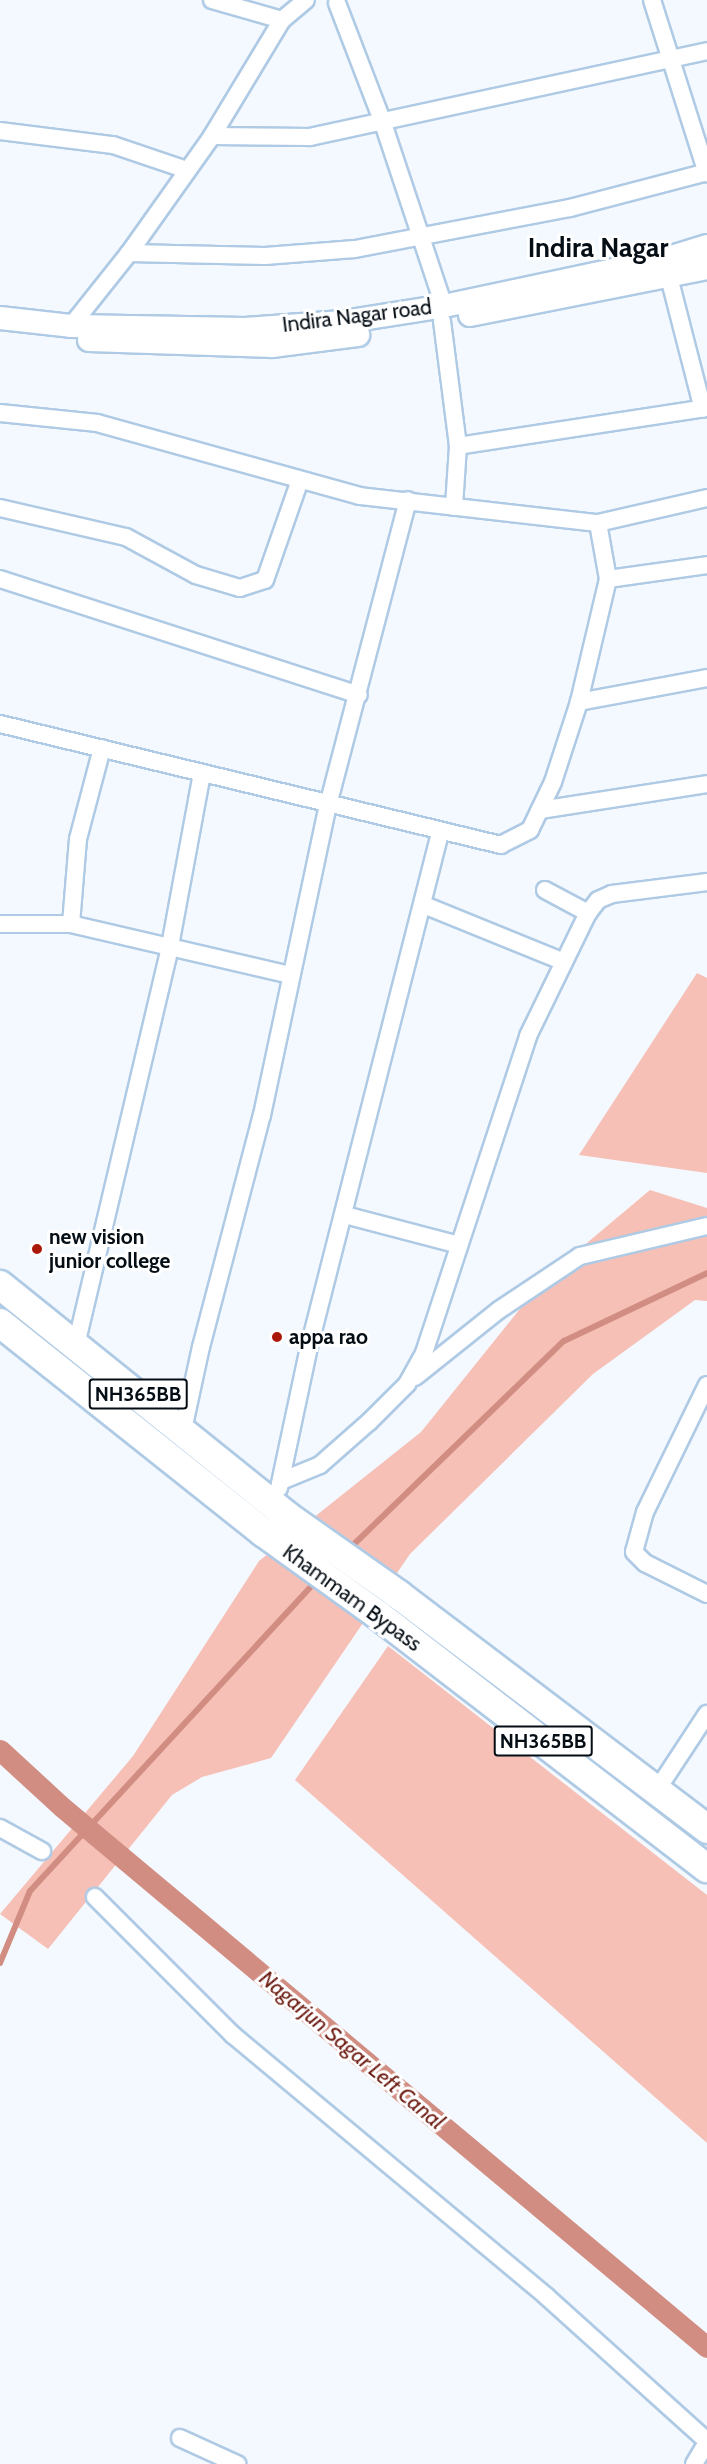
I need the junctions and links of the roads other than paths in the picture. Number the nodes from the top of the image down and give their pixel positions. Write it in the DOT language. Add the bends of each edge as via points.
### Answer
graph roads {
  1 [pos="212,0"];
  2 [pos="306,0"];
  3 [pos="652,0"];
  4 [pos="340,1"];
  5 [pos="282,20"];
  6 [pos="707,51"];
  7 [pos="674,58"];
  8 [pos="382,120"];
  9 [pos="0,131"];
  10 [pos="212,136"];
  11 [pos="188,170"];
  12 [pos="707,172"];
  13 [pos="419,239"];
  14 [pos="707,246"];
  15 [pos="129,254"];
  16 [pos="707,268"];
  17 [pos="669,277"];
  18 [pos="443,313"];
  19 [pos="0,318"];
  20 [pos="71,326"];
  21 [pos="0,333"];
  22 [pos="705,409"];
  23 [pos="0,413"];
  24 [pos="458,446"];
  25 [pos="300,480"];
  26 [pos="707,498"];
  27 [pos="408,500"];
  28 [pos="454,507"];
  29 [pos="0,508"];
  30 [pos="597,523"];
  31 [pos="707,565"];
  32 [pos="0,579"];
  33 [pos="608,579"];
  34 [pos="707,678"];
  35 [pos="359,695"];
  36 [pos="579,702"];
  37 [pos="0,724"];
  38 [pos="102,748"];
  39 [pos="202,773"];
  40 [pos="707,784"];
  41 [pos="328,805"];
  42 [pos="540,810"];
  43 [pos="440,833"];
  44 [pos="707,882"];
  45 [pos="545,890"];
  46 [pos="424,905"];
  47 [pos="588,913"];
  48 [pos="0,924"];
  49 [pos="71,924"];
  50 [pos="170,946"];
  51 [pos="562,961"];
  52 [pos="291,975"];
  53 [pos="345,1215"];
  54 [pos="707,1226"];
  55 [pos="459,1245"];
  56 [pos="0,1285"];
  57 [pos="0,1323"];
  58 [pos="76,1345"];
  59 [pos="407,1384"];
  60 [pos="707,1385"];
  61 [pos="183,1430"];
  62 [pos="279,1511"];
  63 [pos="707,1594"];
  64 [pos="707,1714"];
  65 [pos="657,1790"];
  66 [pos="0,1828"];
  67 [pos="707,1829"];
  68 [pos="42,1851"];
  69 [pos="707,1868"];
  70 [pos="95,1897"];
  71 [pos="180,2438"];
  72 [pos="707,2442"];
  73 [pos="237,2464"];
  74 [pos="694,2464"];
  1 -- 5 [label="street"];
  2 -- 5 [label="street"];
  3 -- 7 [label="street"];
  4 -- 8 [label="street"];
  5 -- 10 [label="street"];
  6 -- 7 [label="street"];
  7 -- 8 [label="street"];
  7 -- 12 [label="street"];
  8 -- 10 [label="street" via="310,137"];
  8 -- 13 [label="street"];
  9 -- 11 [label="street" via="113,145"];
  10 -- 11 [label="street"];
  11 -- 15 [label="street"];
  12 -- 13 [label="street" via="570,208"];
  13 -- 15 [label="street" via="265,256"];
  13 -- 18 [label="street"];
  14 -- 18 [label="street, Indira Nagar road"];
  15 -- 20 [label="street"];
  16 -- 17 [label="street, Indira Nagar road"];
  17 -- 18 [label="street, Indira Nagar road"];
  17 -- 22 [label="street"];
  18 -- 20 [label="street, Indira Nagar road" via="245,329"];
  18 -- 21 [label="street, Indira Nagar road" via="273,346 127,343"];
  18 -- 24 [label="street"];
  19 -- 20 [label="street, Indira Nagar road"];
  22 -- 24 [label="street"];
  23 -- 25 [label="street" via="97,423"];
  24 -- 28 [label="street"];
  25 -- 27 [label="street" via="360,496"];
  25 -- 29 [label="street" via="265,580 240,588 196,575 126,537"];
  26 -- 30 [label="street"];
  27 -- 28 [label="street"];
  27 -- 35 [label="street"];
  28 -- 30 [label="street"];
  30 -- 33 [label="street"];
  31 -- 33 [label="street"];
  32 -- 35 [label="street"];
  33 -- 36 [label="street"];
  34 -- 36 [label="street"];
  35 -- 41 [label="street"];
  36 -- 42 [label="street" via="554,782"];
  37 -- 38 [label="street"];
  38 -- 39 [label="street"];
  38 -- 49 [label="street" via="78,839"];
  39 -- 41 [label="street"];
  39 -- 50 [label="street"];
  40 -- 42 [label="street"];
  41 -- 43 [label="street"];
  41 -- 52 [label="street"];
  42 -- 43 [label="street" via="530,830 501,845"];
  43 -- 46 [label="street"];
  44 -- 47 [label="street" via="612,894 598,900"];
  45 -- 47 [label="street"];
  46 -- 51 [label="street"];
  46 -- 53 [label="street"];
  47 -- 51 [label="street"];
  48 -- 49 [label="street"];
  49 -- 50 [label="street"];
  50 -- 52 [label="street"];
  50 -- 58 [label="street"];
  51 -- 55 [label="street" via="528,1036"];
  52 -- 61 [label="street" via="262,1115"];
  53 -- 55 [label="street"];
  53 -- 62 [label="street" via="308,1351"];
  54 -- 59 [label="street" via="580,1256 500,1311"];
  55 -- 59 [label="street" via="424,1353"];
  56 -- 58 [label="highway, Khammam Bypass / NH365BB"];
  57 -- 62 [label="highway, Khammam Bypass / NH365BB"];
  58 -- 61 [label="highway, Khammam Bypass / NH365BB"];
  59 -- 62 [label="street" via="320,1465"];
  60 -- 63 [label="street" via="645,1512 634,1552 645,1563"];
  61 -- 62 [label="highway, Khammam Bypass / NH365BB"];
  62 -- 65 [label="highway, Khammam Bypass / NH365BB" via="399,1595"];
  62 -- 69 [label="highway, Khammam Bypass / NH365BB" via="378,1615"];
  64 -- 65 [label="street"];
  65 -- 67 [label="highway, Khammam Bypass / NH365BB"];
  66 -- 68 [label="street"];
  70 -- 72 [label="street" via="233,2035 546,2296"];
  71 -- 73 [label="street"];
  72 -- 74 [label="street"];
}
